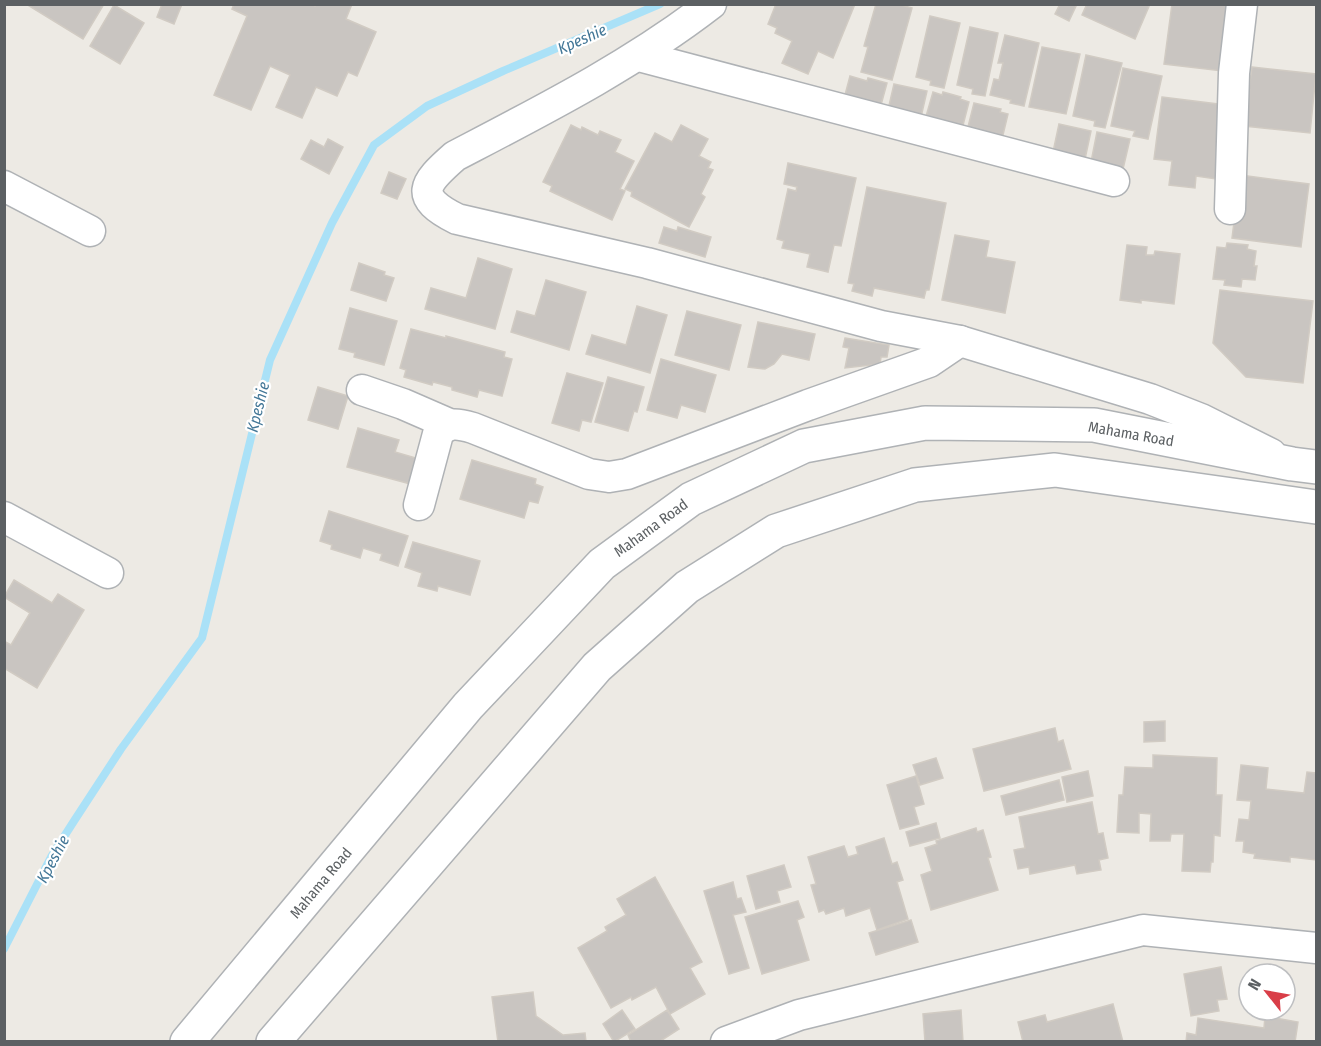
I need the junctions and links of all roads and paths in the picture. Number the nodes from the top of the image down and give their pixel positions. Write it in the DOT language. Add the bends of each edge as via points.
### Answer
graph roads {
  1 [pos="711,4"];
  2 [pos="1242,4"];
  3 [pos="639,56"];
  4 [pos="1114,181"];
  5 [pos="4,186"];
  6 [pos="1230,209"];
  7 [pos="90,231"];
  8 [pos="960,341"];
  9 [pos="362,390"];
  10 [pos="449,424"];
  11 [pos="1305,466"];
  12 [pos="419,505"];
  13 [pos="1317,507"];
  14 [pos="4,517"];
  15 [pos="108,573"];
  16 [pos="1317,948"];
  17 [pos="187,1041"];
  18 [pos="273,1041"];
  19 [pos="726,1041"];
  1 -- 3 [label="street"];
  2 -- 6 [label="street" via="1234,73"];
  3 -- 4 [label="street"];
  3 -- 8 [label="street" via="455,156 431,180 426,194 429,200 438,210 457,219 646,263 881,326"];
  5 -- 7 [label="street"];
  8 -- 10 [label="street" via="930,362 627,474 609,477 589,474 473,428"];
  8 -- 11 [label="street" via="1150,399"];
  9 -- 10 [label="street"];
  10 -- 12 [label="street" via="438,434"];
  11 -- 17 [label="street, Mahama Road" via="1094,425 925,423 804,446 691,499 602,564 468,706"];
  13 -- 18 [label="street" via="1055,470 915,485 776,531 687,587 597,667"];
  14 -- 15 [label="street"];
  16 -- 19 [label="street" via="1143,930 799,1015"];
}
